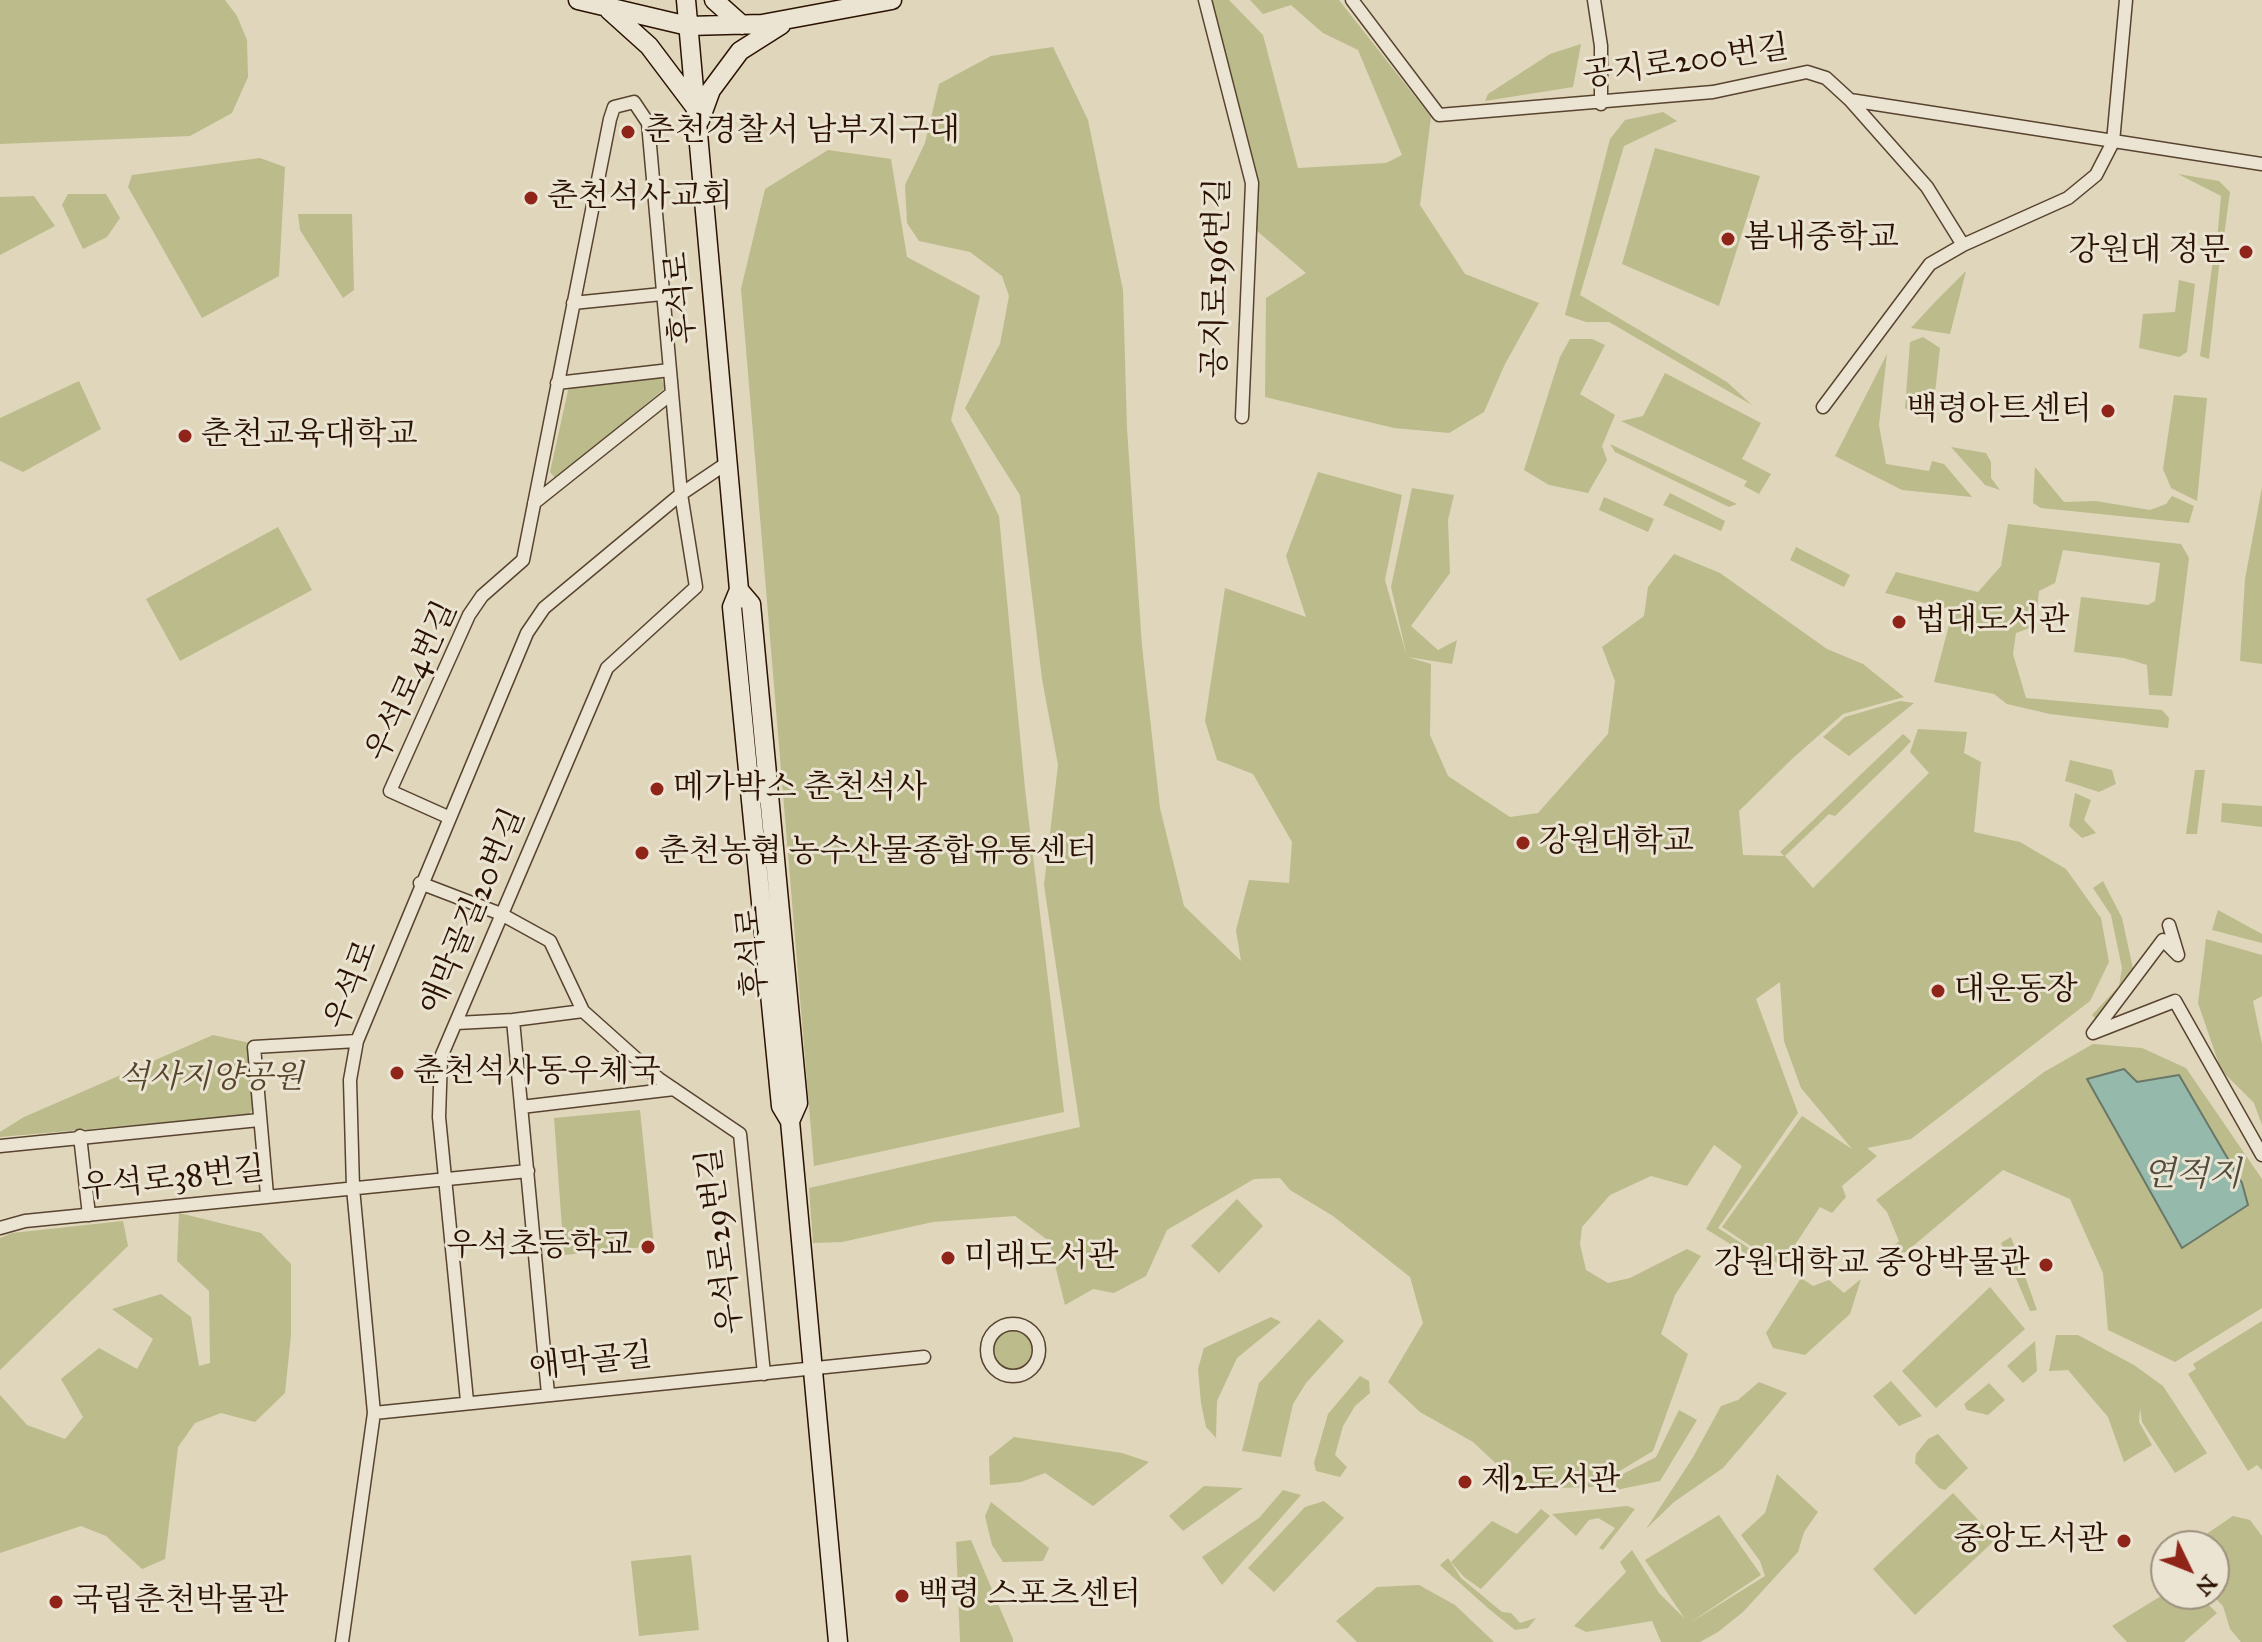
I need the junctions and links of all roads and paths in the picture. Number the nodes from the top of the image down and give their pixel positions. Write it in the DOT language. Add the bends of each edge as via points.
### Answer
graph roads {
  1 [pos="578,0"];
  2 [pos="633,0"];
  3 [pos="686,0"];
  4 [pos="714,0"];
  5 [pos="892,0"];
  6 [pos="1205,0"];
  7 [pos="1352,0"];
  8 [pos="1594,0"];
  9 [pos="2126,0"];
  10 [pos="604,6"];
  11 [pos="791,19"];
  12 [pos="742,25"];
  13 [pos="688,26"];
  14 [pos="1850,100"];
  15 [pos="1601,104"];
  16 [pos="695,107"];
  17 [pos="697,127"];
  18 [pos="2113,142"];
  19 [pos="2262,164"];
  20 [pos="1963,245"];
  21 [pos="662,294"];
  22 [pos="573,303"];
  23 [pos="670,370"];
  24 [pos="557,383"];
  25 [pos="672,393"];
  26 [pos="1823,407"];
  27 [pos="1242,417"];
  28 [pos="727,463"];
  29 [pos="681,494"];
  30 [pos="534,503"];
  31 [pos="448,817"];
  32 [pos="420,883"];
  33 [pos="501,914"];
  34 [pos="2169,925"];
  35 [pos="583,1011"];
  36 [pos="513,1020"];
  37 [pos="457,1023"];
  38 [pos="357,1041"];
  39 [pos="674,1089"];
  40 [pos="521,1107"];
  41 [pos="259,1120"];
  42 [pos="80,1136"];
  43 [pos="0,1146"];
  44 [pos="2262,1155"];
  45 [pos="528,1171"];
  46 [pos="445,1181"];
  47 [pos="353,1188"];
  48 [pos="267,1195"];
  49 [pos="89,1215"];
  50 [pos="0,1228"];
  51 [pos="1039,1351"];
  52 [pos="924,1357"];
  53 [pos="814,1370"];
  54 [pos="764,1374"];
  55 [pos="548,1394"];
  56 [pos="467,1401"];
  57 [pos="374,1413"];
  58 [pos="342,1642"];
  59 [pos="838,1642"];
  1 -- 10 [label="street"];
  2 -- 10 [label="street"];
  3 -- 13 [label="street, 후석로"];
  4 -- 12 [label="street"];
  5 -- 11 [label="street"];
  6 -- 27 [label="street, 공지로196번길" via="1252,183"];
  7 -- 15 [label="street, 공지로200번길" via="1439,115"];
  8 -- 15 [label="street"];
  9 -- 18 [label="street"];
  10 -- 13 [label="street"];
  10 -- 16 [label="street" via="649,46"];
  11 -- 12 [label="street"];
  11 -- 17 [label="street" via="740,51 711,90"];
  12 -- 13 [label="street"];
  13 -- 16 [label="street, 후석로"];
  14 -- 15 [label="street, 공지로200번길" via="1826,78 1807,72 1713,92"];
  14 -- 18 [label="street, 공지로200번길"];
  14 -- 20 [label="street" via="1927,187"];
  16 -- 17 [label="street, 후석로"];
  17 -- 28 [label="street, 후석로"];
  18 -- 19 [label="street, 공지로200번길"];
  18 -- 20 [label="street" via="2096,175 2068,198"];
  20 -- 26 [label="street" via="1930,264"];
  21 -- 22 [label="street"];
  21 -- 22 [label="street, 우석로4번길" via="648,123 634,102 614,107 610,119"];
  21 -- 23 [label="street, 우석로4번길"];
  22 -- 24 [label="street, 우석로4번길"];
  23 -- 24 [label="street"];
  23 -- 25 [label="street, 우석로4번길"];
  24 -- 30 [label="street, 우석로4번길"];
  25 -- 29 [label="street, 우석로4번길"];
  25 -- 30 [label="street"];
  28 -- 29 [label="street, 우석로"];
  28 -- 53 [label="street, 후석로" via="739,590 751,604 754,635 798,1103 790,1121"];
  29 -- 31 [label="street, 우석로" via="544,608 527,633"];
  29 -- 33 [label="street, 애막골길20번길" via="696,587 607,668"];
  30 -- 31 [label="street, 우석로4번길" via="523,560 482,596 469,615 390,791"];
  31 -- 32 [label="street, 우석로"];
  32 -- 33 [label="street, 우석로29번길"];
  32 -- 38 [label="street, 우석로"];
  33 -- 35 [label="street, 우석로29번길" via="550,941"];
  33 -- 37 [label="street, 애막골길20번길"];
  34 -- 44 [label="street" via="2178,955 2163,940 2093,1033 2175,1001"];
  35 -- 36 [label="street"];
  35 -- 39 [label="street, 우석로29번길"];
  36 -- 37 [label="street"];
  36 -- 40 [label="street"];
  37 -- 46 [label="street, 애막골길20번길" via="441,1057"];
  38 -- 41 [label="street, 우석로38번길" via="254,1047"];
  38 -- 47 [label="street, 우석로" via="350,1080"];
  39 -- 40 [label="street"];
  39 -- 54 [label="street, 우석로29번길" via="740,1134"];
  40 -- 45 [label="street"];
  41 -- 42 [label="street, 우석로38번길"];
  41 -- 48 [label="street"];
  42 -- 43 [label="street, 우석로38번길"];
  42 -- 49 [label="street"];
  45 -- 46 [label="street, 우석로38번길"];
  45 -- 55 [label="street"];
  46 -- 47 [label="street, 우석로38번길"];
  46 -- 56 [label="street, 애막골길20번길"];
  47 -- 48 [label="street, 우석로38번길"];
  47 -- 57 [label="street, 우석로"];
  48 -- 49 [label="street, 우석로38번길"];
  49 -- 50 [label="street, 우석로38번길"];
  51 -- 51 [label="street" via="1034,1334 1018,1324 993,1333 986,1350 991,1365 1008,1377 1026,1374"];
  52 -- 53 [label="street, 애막골길"];
  53 -- 54 [label="street, 애막골길"];
  53 -- 59 [label="street, 후석로"];
  54 -- 55 [label="street, 애막골길"];
  55 -- 56 [label="street, 애막골길"];
  56 -- 57 [label="street, 애막골길"];
  57 -- 58 [label="street, 우석로"];
}
